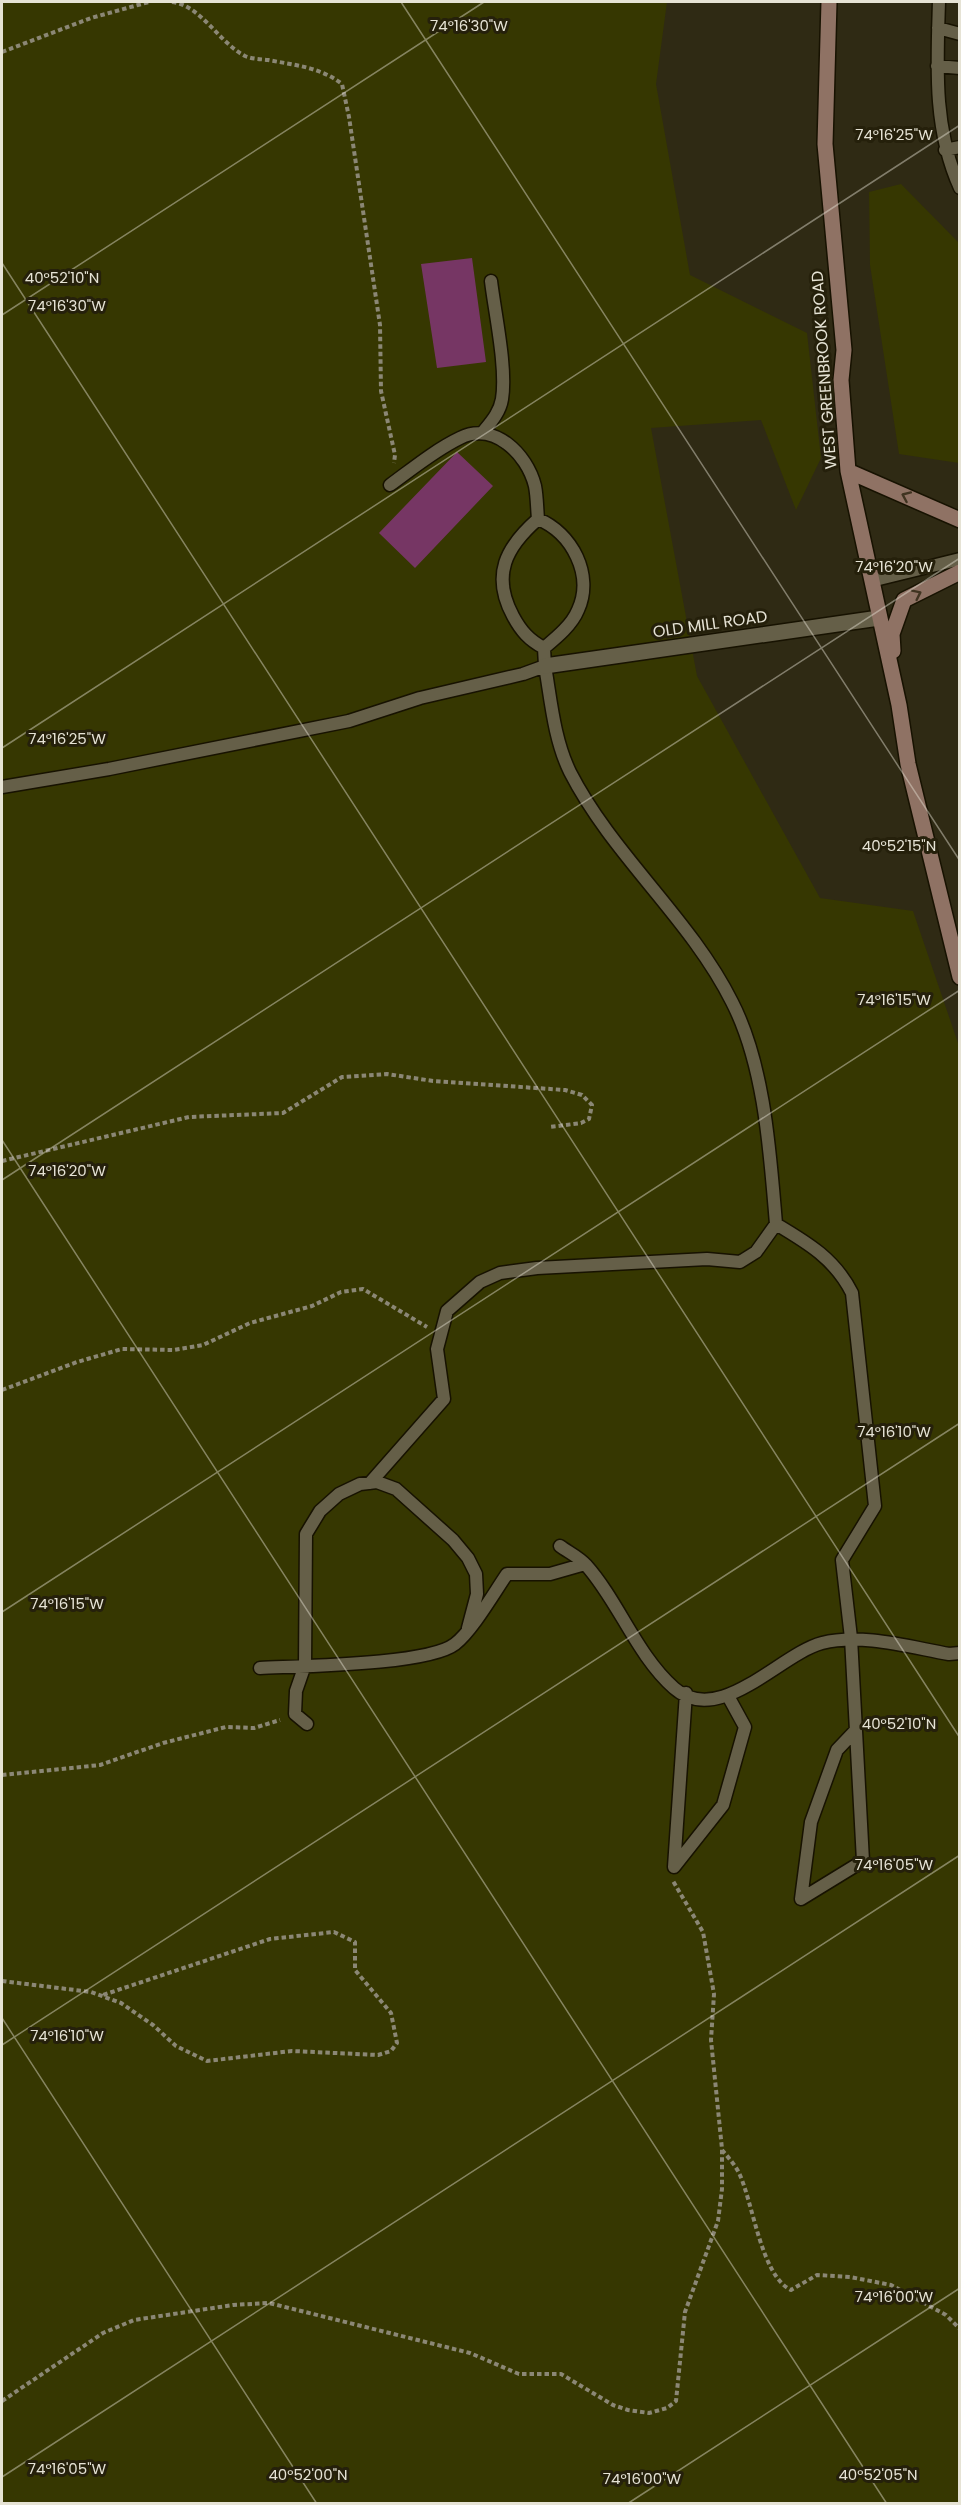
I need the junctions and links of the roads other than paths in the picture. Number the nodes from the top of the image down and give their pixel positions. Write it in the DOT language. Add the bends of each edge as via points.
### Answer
graph roads {
  1 [pos="829,2"];
  2 [pos="939,2"];
  3 [pos="938,28"];
  4 [pos="960,34"];
  5 [pos="937,66"];
  6 [pos="960,68"];
  7 [pos="960,147"];
  8 [pos="945,150"];
  9 [pos="960,188"];
  10 [pos="491,281"];
  11 [pos="483,432"];
  12 [pos="848,471"];
  13 [pos="390,485"];
  14 [pos="538,519"];
  15 [pos="960,520"];
  16 [pos="960,559"];
  17 [pos="960,572"];
  18 [pos="871,581"];
  19 [pos="879,618"];
  20 [pos="544,648"];
  21 [pos="545,666"];
  22 [pos="899,705"];
  23 [pos="2,787"];
  24 [pos="960,977"];
  25 [pos="776,1224"];
  26 [pos="370,1483"];
  27 [pos="560,1546"];
  28 [pos="585,1564"];
  29 [pos="468,1628"];
  30 [pos="851,1638"];
  31 [pos="960,1653"];
  32 [pos="305,1665"];
  33 [pos="260,1668"];
  34 [pos="686,1694"];
  35 [pos="728,1696"];
  36 [pos="307,1724"];
  37 [pos="856,1730"];
  1 -- 12 [label="street, WEST GREENBROOK ROAD" via="825,144 844,350 841,380"];
  2 -- 3 [label="lane"];
  3 -- 4 [label="lane"];
  3 -- 5 [label="lane"];
  5 -- 6 [label="lane"];
  5 -- 8 [label="lane"];
  7 -- 8 [label="lane"];
  8 -- 9 [label="lane"];
  10 -- 11 [label="lane" via="502,399"];
  11 -- 13 [label="lane" via="461,437"];
  11 -- 14 [label="lane" via="504,440 523,461 535,485"];
  15 -- 12 [label="street, one-way"];
  12 -- 18 [label="street, WEST GREENBROOK ROAD"];
  14 -- 20 [label="lane" via="513,544 503,568 504,598 529,640"];
  14 -- 20 [label="lane" via="553,525 569,542 578,557 585,584 578,611"];
  16 -- 18 [label="lane"];
  22 -- 17 [label="street, one-way" via="892,634 904,600"];
  18 -- 19 [label="street, WEST GREENBROOK ROAD"];
  19 -- 21 [label="street, OLD MILL ROAD"];
  19 -- 22 [label="street, WEST GREENBROOK ROAD"];
  20 -- 21 [label="lane"];
  21 -- 23 [label="lane" via="349,721"];
  21 -- 25 [label="lane" via="556,730 570,771 595,813 697,944 733,1003 757,1077"];
  22 -- 24 [label="street, WEST GREENBROOK ROAD" via="908,764"];
  25 -- 26 [label="lane" via="756,1252 740,1262 707,1258 537,1268 500,1273 480,1282 447,1311 437,1349 444,1399"];
  25 -- 30 [label="lane" via="817,1249 842,1273 852,1293 875,1506 842,1560"];
  26 -- 29 [label="lane" via="396,1489 468,1558 476,1574 477,1594"];
  26 -- 32 [label="lane" via="339,1494 320,1511 306,1534"];
  27 -- 28 [label="lane"];
  28 -- 29 [label="lane" via="550,1574 507,1574"];
  28 -- 34 [label="lane" via="650,1660 675,1689"];
  29 -- 32 [label="lane" via="456,1644 414,1658"];
  30 -- 31 [label="lane"];
  30 -- 35 [label="lane" via="820,1643"];
  30 -- 37 [label="lane"];
  32 -- 33 [label="lane"];
  32 -- 36 [label="lane" via="296,1691 295,1714"];
  34 -- 35 [label="lane" via="699,1699"];
  34 -- 35 [label="lane" via="674,1868 723,1805 745,1727"];
  37 -- 37 [label="lane" via="837,1750 810,1822 801,1899 863,1861"];
}
